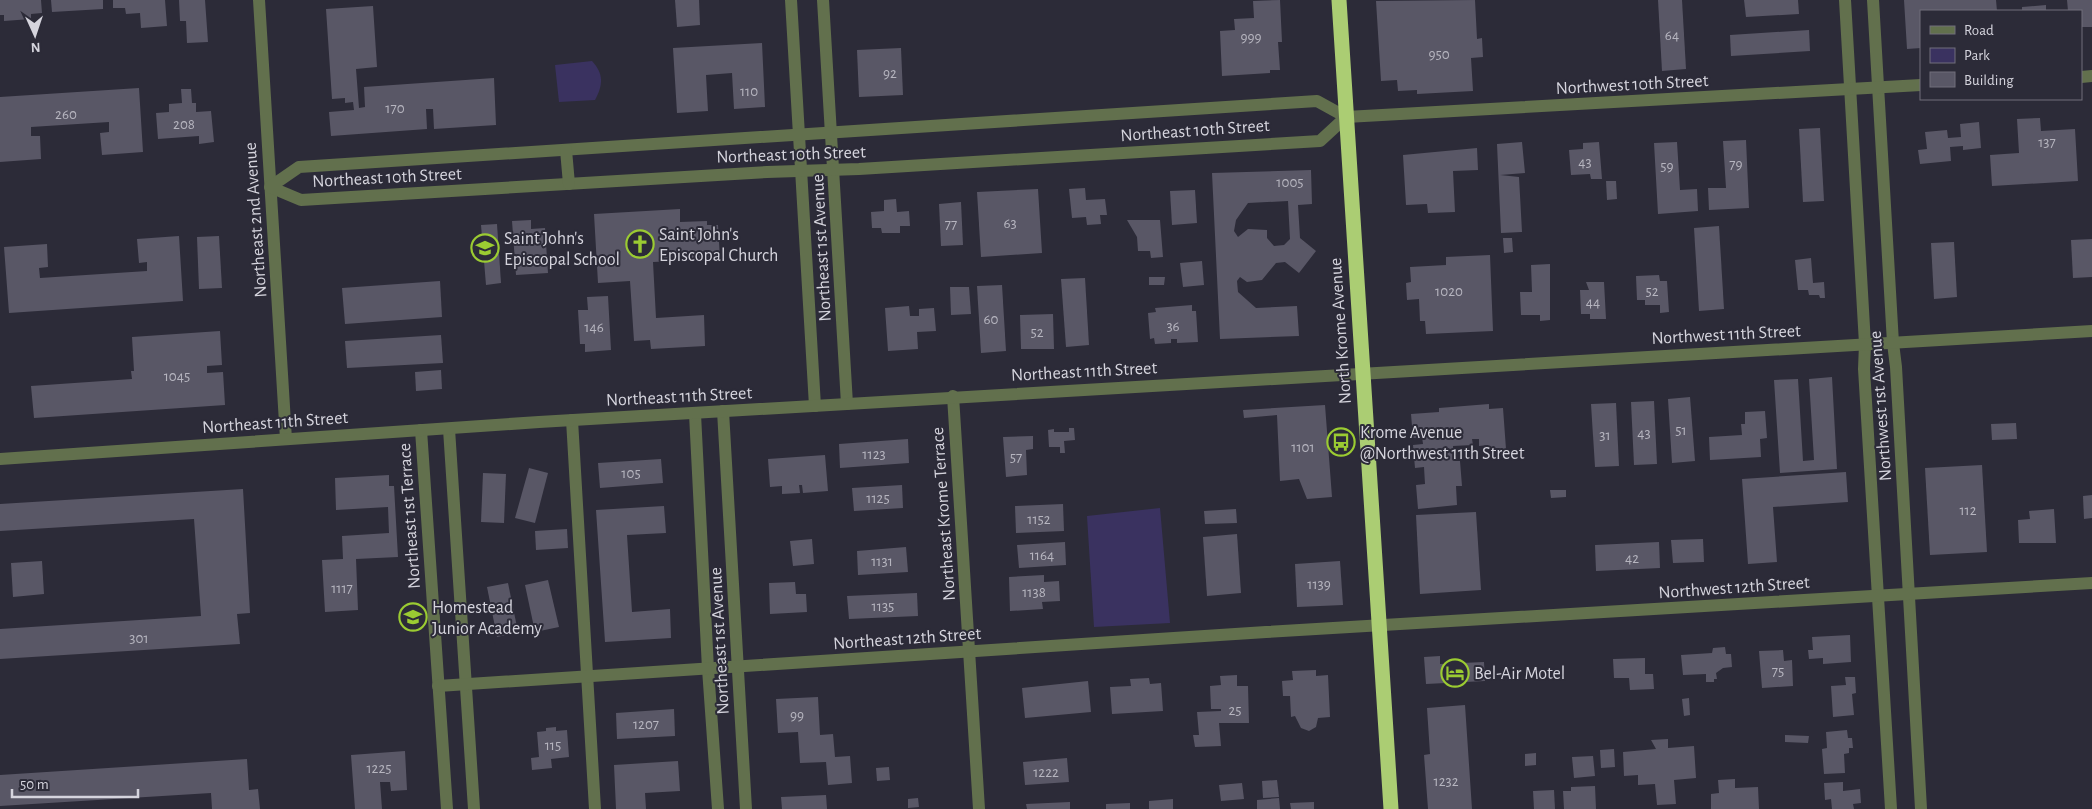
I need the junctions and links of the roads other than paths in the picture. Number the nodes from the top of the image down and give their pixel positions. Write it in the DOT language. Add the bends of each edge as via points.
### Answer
graph roads {
  1 [pos="259,0"];
  2 [pos="791,0"];
  3 [pos="823,0"];
  4 [pos="1339,0"];
  5 [pos="1845,0"];
  6 [pos="1872,0"];
  7 [pos="1920,85"];
  8 [pos="1878,87"];
  9 [pos="1850,89"];
  10 [pos="1346,117"];
  11 [pos="831,132"];
  12 [pos="799,134"];
  13 [pos="566,150"];
  14 [pos="834,170"];
  15 [pos="802,171"];
  16 [pos="569,184"];
  17 [pos="270,187"];
  18 [pos="2092,331"];
  19 [pos="1893,343"];
  20 [pos="1865,344"];
  21 [pos="1361,373"];
  22 [pos="953,396"];
  23 [pos="847,404"];
  24 [pos="814,406"];
  25 [pos="723,412"];
  26 [pos="695,414"];
  27 [pos="572,420"];
  28 [pos="449,429"];
  29 [pos="421,430"];
  30 [pos="286,438"];
  31 [pos="0,459"];
  32 [pos="2092,583"];
  33 [pos="1909,594"];
  34 [pos="1878,596"];
  35 [pos="1378,626"];
  36 [pos="970,652"];
  37 [pos="738,668"];
  38 [pos="708,669"];
  39 [pos="588,676"];
  40 [pos="466,684"];
  41 [pos="438,686"];
  42 [pos="447,809"];
  43 [pos="474,809"];
  44 [pos="595,809"];
  45 [pos="718,809"];
  46 [pos="746,809"];
  47 [pos="979,809"];
  48 [pos="1391,809"];
  49 [pos="1891,809"];
  50 [pos="1920,809"];
  1 -- 17 [label="street, Northeast 2nd Avenue"];
  2 -- 12 [label="street, Northeast 1st Avenue"];
  3 -- 11 [label="street, Northeast 1st Avenue"];
  4 -- 10 [label="highway, North Krome Avenue"];
  5 -- 9 [label="street, Northwest 1st Avenue"];
  6 -- 8 [label="street, Northwest 1st Avenue"];
  7 -- 8 [label="street, Northwest 10th Street"];
  8 -- 9 [label="street, Northwest 10th Street"];
  8 -- 19 [label="street, Northwest 1st Avenue"];
  9 -- 10 [label="street, Northwest 10th Street"];
  9 -- 20 [label="street, Northwest 1st Avenue"];
  10 -- 11 [label="street, Northeast 10th Street" via="1317,101"];
  10 -- 14 [label="street, Northeast 10th Street" via="1320,141"];
  10 -- 21 [label="highway, North Krome Avenue"];
  11 -- 12 [label="street, Northeast 10th Street"];
  11 -- 14 [label="street, Northeast 1st Avenue"];
  12 -- 13 [label="street, Northeast 10th Street"];
  12 -- 15 [label="street, Northeast 1st Avenue"];
  13 -- 16 [label="street"];
  13 -- 17 [label="street, Northeast 10th Street" via="300,167"];
  14 -- 15 [label="street, Northeast 10th Street"];
  14 -- 23 [label="street, Northeast 1st Avenue"];
  15 -- 16 [label="street, Northeast 10th Street"];
  15 -- 24 [label="street, Northeast 1st Avenue"];
  16 -- 17 [label="street, Northeast 10th Street" via="301,200"];
  17 -- 30 [label="street, Northeast 2nd Avenue"];
  18 -- 19 [label="street, Northwest 11th Street"];
  19 -- 20 [label="street, Northwest 11th Street"];
  19 -- 33 [label="street, Northwest 1st Avenue"];
  20 -- 21 [label="street, Northwest 11th Street"];
  20 -- 34 [label="street, Northwest 1st Avenue"];
  21 -- 22 [label="street, Northeast 11th Street"];
  21 -- 35 [label="highway, North Krome Avenue"];
  22 -- 23 [label="street, Northeast 11th Street"];
  22 -- 36 [label="street, Northeast Krome Terrace"];
  23 -- 24 [label="street, Northeast 11th Street"];
  24 -- 25 [label="street, Northeast 11th Street"];
  25 -- 26 [label="street, Northeast 11th Street"];
  25 -- 37 [label="street, Northeast 1st Avenue"];
  26 -- 27 [label="street, Northeast 11th Street"];
  26 -- 38 [label="street, Northeast 1st Avenue"];
  27 -- 28 [label="street, Northeast 11th Street"];
  27 -- 39 [label="street"];
  28 -- 29 [label="street, Northeast 11th Street"];
  28 -- 40 [label="street"];
  29 -- 30 [label="street, Northeast 11th Street"];
  29 -- 41 [label="street, Northeast 1st Terrace"];
  30 -- 31 [label="street, Northeast 11th Street"];
  32 -- 33 [label="street, Northwest 12th Street"];
  33 -- 34 [label="street, Northwest 12th Street"];
  33 -- 50 [label="street, Northwest 1st Avenue"];
  34 -- 35 [label="street, Northwest 12th Street"];
  34 -- 49 [label="street, Northwest 1st Avenue"];
  35 -- 36 [label="street, Northeast 12th Street"];
  35 -- 48 [label="highway, North Krome Avenue"];
  36 -- 37 [label="street, Northeast 12th Street"];
  36 -- 47 [label="street, Northeast Krome Terrace"];
  37 -- 38 [label="street, Northeast 12th Street"];
  37 -- 46 [label="street, Northeast 1st Avenue"];
  38 -- 39 [label="street, Northeast 12th Street"];
  38 -- 45 [label="street, Northeast 1st Avenue"];
  39 -- 40 [label="street, Northeast 12th Street"];
  39 -- 44 [label="street"];
  40 -- 41 [label="street, Northeast 12th Street"];
  40 -- 43 [label="street"];
  41 -- 42 [label="street, Northeast 1st Terrace"];
}
